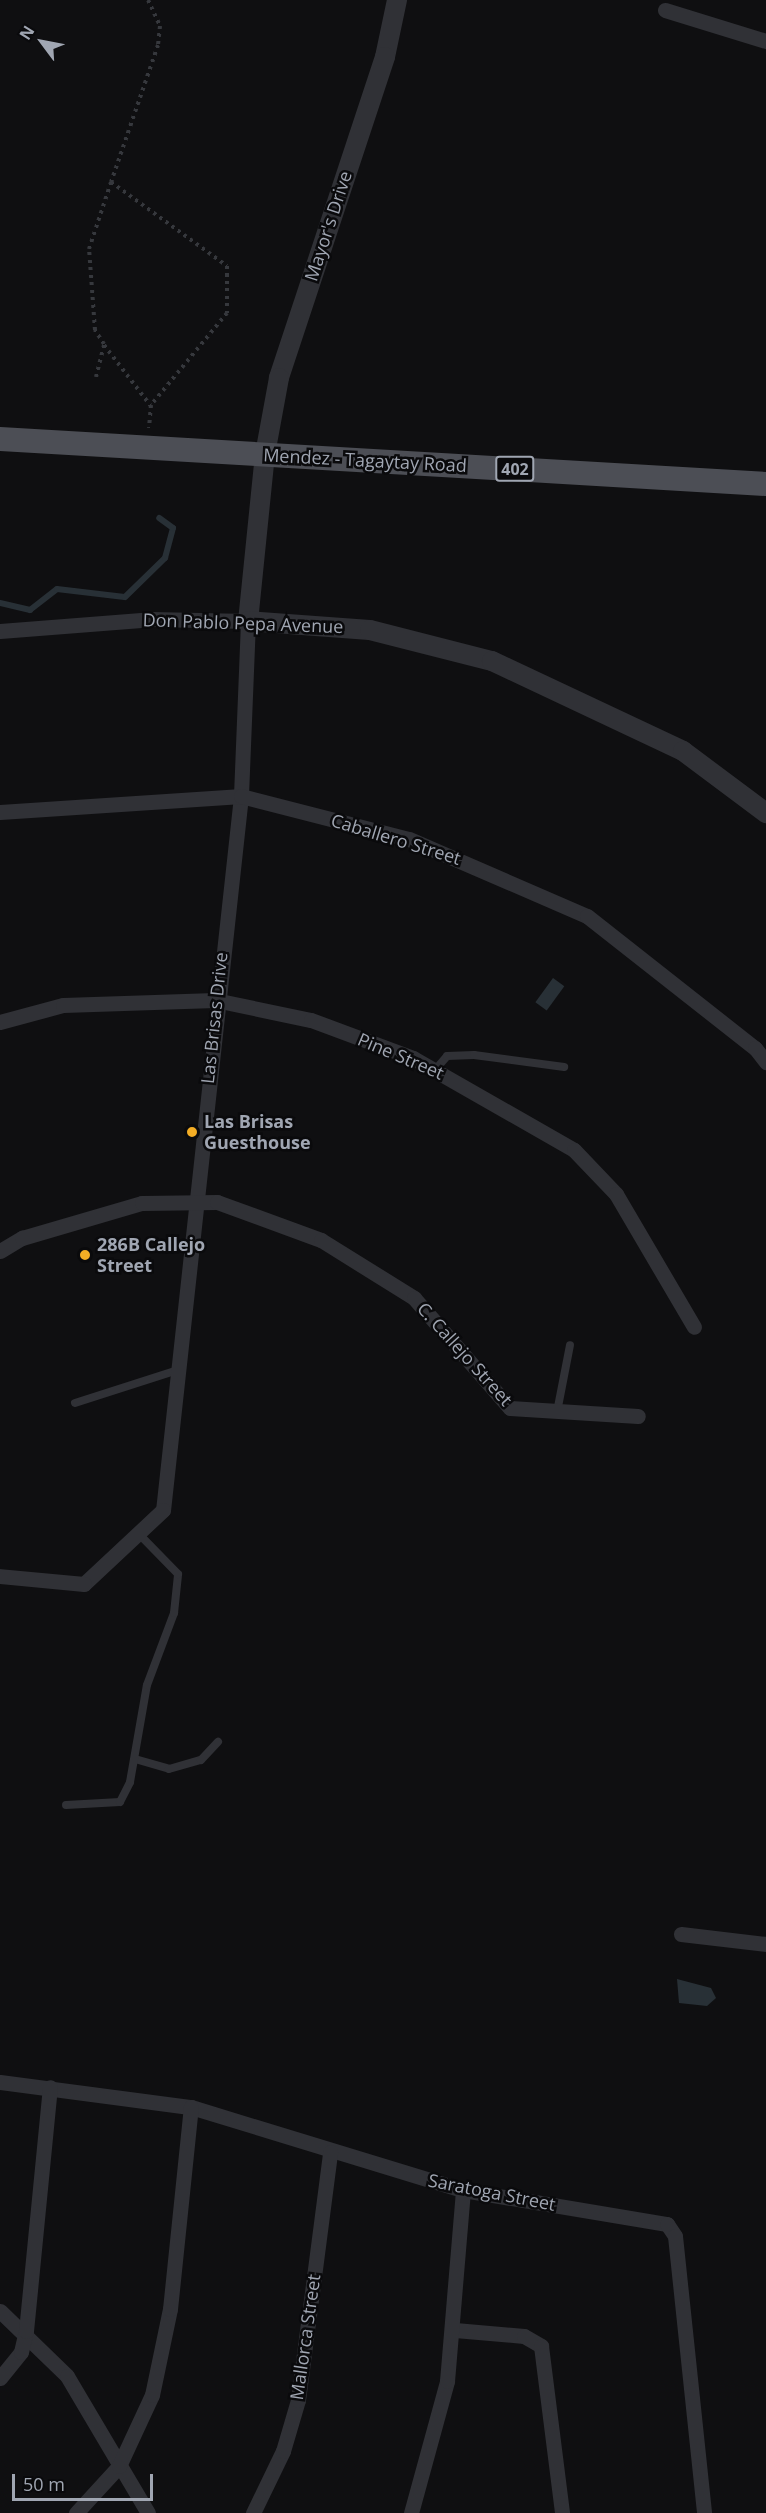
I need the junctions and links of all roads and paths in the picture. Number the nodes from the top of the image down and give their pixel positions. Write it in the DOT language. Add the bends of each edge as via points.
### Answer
graph roads {
  1 [pos="148,0"];
  2 [pos="397,0"];
  3 [pos="665,10"];
  4 [pos="766,41"];
  5 [pos="111,182"];
  6 [pos="104,344"];
  7 [pos="96,377"];
  8 [pos="151,405"];
  9 [pos="0,439"];
  10 [pos="147,447"];
  11 [pos="265,454"];
  12 [pos="766,484"];
  13 [pos="248,621"];
  14 [pos="0,631"];
  15 [pos="241,796"];
  16 [pos="0,812"];
  17 [pos="766,813"];
  18 [pos="215,999"];
  19 [pos="0,1022"];
  20 [pos="761,1044"];
  21 [pos="766,1062"];
  22 [pos="564,1067"];
  23 [pos="435,1070"];
  24 [pos="197,1201"];
  25 [pos="0,1251"];
  26 [pos="694,1327"];
  27 [pos="570,1345"];
  28 [pos="178,1370"];
  29 [pos="75,1403"];
  30 [pos="557,1412"];
  31 [pos="638,1416"];
  32 [pos="138,1533"];
  33 [pos="0,1576"];
  34 [pos="218,1742"];
  35 [pos="135,1759"];
  36 [pos="66,1805"];
  37 [pos="681,1934"];
  38 [pos="766,1944"];
  39 [pos="0,2082"];
  40 [pos="50,2087"];
  41 [pos="190,2108"];
  42 [pos="330,2152"];
  43 [pos="464,2190"];
  44 [pos="0,2311"];
  45 [pos="455,2330"];
  46 [pos="26,2331"];
  47 [pos="0,2378"];
  48 [pos="119,2466"];
  49 [pos="76,2513"];
  50 [pos="148,2513"];
  51 [pos="253,2513"];
  52 [pos="411,2513"];
  53 [pos="562,2513"];
  54 [pos="704,2513"];
  1 -- 5 [label="path" via="160,26 158,45"];
  2 -- 11 [label="street, Mayor's Drive" via="385,57 279,378"];
  3 -- 4 [label="street"];
  5 -- 6 [label="path" via="89,249 95,330"];
  5 -- 8 [label="path" via="227,266 227,313"];
  6 -- 7 [label="path"];
  6 -- 8 [label="path"];
  8 -- 10 [label="path"];
  9 -- 10 [label="main road, Mendez - Tagaytay Road / 402"];
  10 -- 11 [label="main road, Mendez - Tagaytay Road / 402"];
  11 -- 12 [label="main road, Mendez - Tagaytay Road / 402"];
  11 -- 13 [label="street, Las Brisas Drive"];
  13 -- 14 [label="street, Don Pablo Pepa Avenue" via="151,618"];
  13 -- 15 [label="street, Las Brisas Drive"];
  13 -- 17 [label="street, Don Pablo Pepa Avenue" via="370,630 501,665 683,751"];
  15 -- 16 [label="street, Caballero Street"];
  15 -- 18 [label="street, Las Brisas Drive"];
  15 -- 20 [label="street, Caballero Street" via="409,839 492,871 586,916"];
  18 -- 19 [label="street, Pine Street" via="63,1005"];
  18 -- 23 [label="street, Pine Street" via="310,1020"];
  18 -- 24 [label="street, Las Brisas Drive"];
  20 -- 21 [label="street, Caballero Street"];
  22 -- 23 [label="lane" via="474,1055 447,1056"];
  23 -- 26 [label="street, Pine Street" via="574,1150 616,1194"];
  24 -- 25 [label="street, C. Callejo Street" via="142,1203 22,1238"];
  24 -- 28 [label="street, Las Brisas Drive"];
  24 -- 30 [label="street, C. Callejo Street" via="217,1202 321,1240 414,1298 510,1408"];
  27 -- 30 [label="lane"];
  28 -- 29 [label="lane"];
  28 -- 32 [label="street, Las Brisas Drive" via="163,1510"];
  30 -- 31 [label="street, C. Callejo Street"];
  32 -- 33 [label="street, Las Brisas Drive" via="84,1584"];
  32 -- 35 [label="lane" via="178,1574 174,1613 147,1685"];
  34 -- 35 [label="lane" via="201,1760 169,1769"];
  35 -- 36 [label="lane" via="120,1802"];
  37 -- 38 [label="street"];
  39 -- 40 [label="street, Saratoga Street"];
  40 -- 41 [label="street, Saratoga Street"];
  40 -- 46 [label="street"];
  41 -- 42 [label="street, Saratoga Street" via="246,2121"];
  41 -- 48 [label="street" via="162,2359 152,2395"];
  42 -- 43 [label="street, Saratoga Street"];
  42 -- 51 [label="street, Mallorca Street" via="298,2400 283,2451"];
  43 -- 45 [label="street"];
  43 -- 54 [label="street, Saratoga Street" via="668,2224 675,2236"];
  44 -- 46 [label="street"];
  45 -- 52 [label="street" via="434,2441"];
  45 -- 53 [label="street" via="524,2336 541,2346"];
  46 -- 47 [label="street" via="21,2352"];
  46 -- 48 [label="street" via="67,2376"];
  48 -- 49 [label="street"];
  48 -- 50 [label="street"];
}
